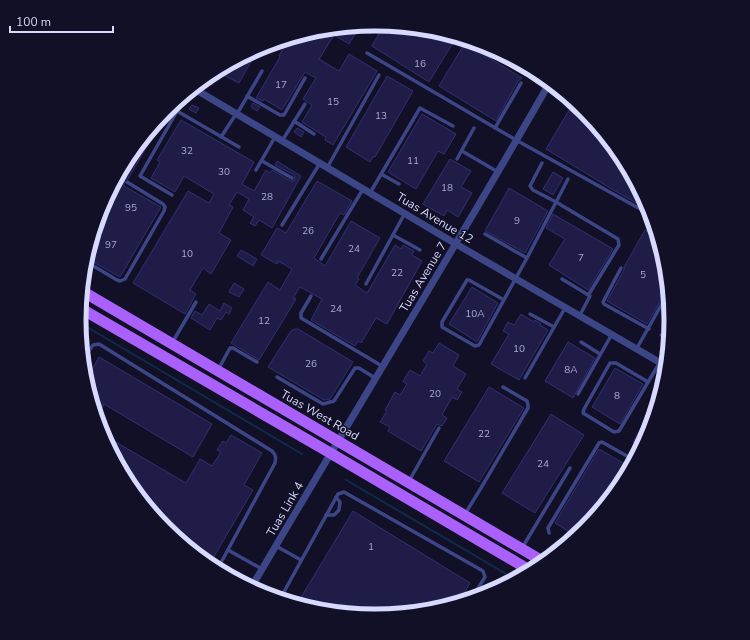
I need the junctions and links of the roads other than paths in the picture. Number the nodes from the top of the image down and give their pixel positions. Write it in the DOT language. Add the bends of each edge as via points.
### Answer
graph roads {
  1 [pos="367,53"];
  2 [pos="262,71"];
  3 [pos="380,75"];
  4 [pos="305,78"];
  5 [pos="521,83"];
  6 [pos="547,88"];
  7 [pos="199,91"];
  8 [pos="248,96"];
  9 [pos="305,104"];
  10 [pos="177,111"];
  11 [pos="236,114"];
  12 [pos="294,121"];
  13 [pos="453,126"];
  14 [pos="474,128"];
  15 [pos="496,128"];
  16 [pos="314,134"];
  17 [pos="221,137"];
  18 [pos="279,139"];
  19 [pos="516,140"];
  20 [pos="239,147"];
  21 [pos="462,151"];
  22 [pos="457,159"];
  23 [pos="262,161"];
  24 [pos="320,163"];
  25 [pos="542,163"];
  26 [pos="327,168"];
  27 [pos="256,170"];
  28 [pos="498,172"];
  29 [pos="381,174"];
  30 [pos="292,178"];
  31 [pos="568,179"];
  32 [pos="127,182"];
  33 [pos="399,184"];
  34 [pos="363,189"];
  35 [pos="370,193"];
  36 [pos="172,195"];
  37 [pos="556,202"];
  38 [pos="642,210"];
  39 [pos="404,213"];
  40 [pos="282,225"];
  41 [pos="485,234"];
  42 [pos="392,235"];
  43 [pos="456,244"];
  44 [pos="420,250"];
  45 [pos="527,258"];
  46 [pos="321,259"];
  47 [pos="92,265"];
  48 [pos="621,268"];
  49 [pos="515,278"];
  50 [pos="562,279"];
  51 [pos="366,284"];
  52 [pos="87,294"];
  53 [pos="589,294"];
  54 [pos="311,296"];
  55 [pos="504,300"];
  56 [pos="196,302"];
  57 [pos="663,302"];
  58 [pos="566,307"];
  59 [pos="86,312"];
  60 [pos="530,314"];
  61 [pos="580,315"];
  62 [pos="554,328"];
  63 [pos="649,329"];
  64 [pos="612,334"];
  65 [pos="581,342"];
  66 [pos="172,344"];
  67 [pos="637,348"];
  68 [pos="88,352"];
  69 [pos="600,354"];
  70 [pos="257,362"];
  71 [pos="661,363"];
  72 [pos="382,366"];
  73 [pos="660,368"];
  74 [pos="217,371"];
  75 [pos="277,377"];
  76 [pos="375,378"];
  77 [pos="525,378"];
  78 [pos="648,382"];
  79 [pos="502,387"];
  80 [pos="578,394"];
  81 [pos="439,428"];
  82 [pos="338,441"];
  83 [pos="330,453"];
  84 [pos="629,457"];
  85 [pos="570,468"];
  86 [pos="408,482"];
  87 [pos="336,497"];
  88 [pos="326,515"];
  89 [pos="464,515"];
  90 [pos="548,533"];
  91 [pos="276,546"];
  92 [pos="522,548"];
  93 [pos="228,550"];
  94 [pos="538,558"];
  95 [pos="302,560"];
  96 [pos="220,564"];
  97 [pos="524,567"];
  98 [pos="262,569"];
  99 [pos="254,582"];
  100 [pos="477,591"];
  101 [pos="283,594"];
  1 -- 15 [label="lane"];
  2 -- 8 [label="lane"];
  3 -- 26 [label="lane"];
  4 -- 8 [label="lane" via="284,115"];
  5 -- 15 [label="lane"];
  6 -- 19 [label="street, Tuas Avenue 7"];
  7 -- 11 [label="street, Tuas Avenue 12"];
  8 -- 11 [label="lane"];
  9 -- 12 [label="lane"];
  10 -- 17 [label="lane"];
  10 -- 36 [label="lane" via="140,176"];
  11 -- 17 [label="lane"];
  11 -- 18 [label="street, Tuas Avenue 12"];
  12 -- 16 [label="lane"];
  12 -- 18 [label="lane"];
  13 -- 29 [label="lane" via="420,108"];
  14 -- 21 [label="lane"];
  15 -- 19 [label="lane"];
  17 -- 20 [label="lane"];
  18 -- 23 [label="lane"];
  18 -- 24 [label="street, Tuas Avenue 12"];
  19 -- 28 [label="street, Tuas Avenue 7"];
  19 -- 38 [label="lane"];
  21 -- 22 [label="lane"];
  21 -- 28 [label="lane"];
  23 -- 27 [label="lane"];
  23 -- 30 [label="lane"];
  24 -- 26 [label="street, Tuas Avenue 12"];
  24 -- 40 [label="lane"];
  25 -- 37 [label="lane" via="530,186 532,190"];
  26 -- 34 [label="street, Tuas Avenue 12"];
  28 -- 43 [label="street, Tuas Avenue 7"];
  29 -- 33 [label="lane"];
  29 -- 35 [label="lane"];
  31 -- 37 [label="lane"];
  32 -- 47 [label="lane" via="163,204 164,211 123,280 117,280"];
  34 -- 35 [label="street, Tuas Avenue 12"];
  34 -- 46 [label="lane"];
  35 -- 39 [label="street, Tuas Avenue 12"];
  37 -- 45 [label="lane"];
  37 -- 53 [label="lane" via="618,239 619,245"];
  39 -- 42 [label="lane"];
  39 -- 43 [label="street, Tuas Avenue 12"];
  41 -- 45 [label="lane"];
  42 -- 44 [label="lane"];
  42 -- 51 [label="lane"];
  43 -- 49 [label="street, Tuas Avenue 12"];
  43 -- 72 [label="street, Tuas Avenue 7"];
  45 -- 49 [label="lane"];
  48 -- 63 [label="lane" via="602,302"];
  49 -- 55 [label="lane"];
  49 -- 58 [label="street, Tuas Avenue 12"];
  50 -- 53 [label="lane"];
  52 -- 66 [label="main road, Tuas West Road"];
  53 -- 61 [label="lane" via="590,297"];
  54 -- 72 [label="lane" via="301,313 301,318"];
  55 -- 55 [label="lane" via="467,280 442,325 478,346"];
  56 -- 66 [label="lane"];
  57 -- 63 [label="lane"];
  58 -- 61 [label="street, Tuas Avenue 12"];
  58 -- 62 [label="lane"];
  59 -- 83 [label="main road"];
  60 -- 62 [label="lane"];
  61 -- 64 [label="street, Tuas Avenue 12"];
  62 -- 77 [label="lane"];
  63 -- 67 [label="lane"];
  64 -- 67 [label="street, Tuas Avenue 12"];
  64 -- 69 [label="lane"];
  65 -- 69 [label="lane"];
  66 -- 74 [label="main road, Tuas West Road"];
  67 -- 71 [label="street, Tuas Avenue 12"];
  68 -- 93 [label="lane" via="93,345 99,344 272,451 276,458 275,463"];
  69 -- 80 [label="lane"];
  70 -- 74 [label="lane" via="230,348"];
  72 -- 76 [label="street, Tuas Avenue 7"];
  73 -- 78 [label="lane"];
  74 -- 82 [label="main road, Tuas West Road"];
  75 -- 76 [label="lane" via="323,404 334,401 356,368"];
  76 -- 82 [label="street, Tuas Avenue 7"];
  78 -- 78 [label="lane" via="617,432 583,413 610,363 616,363"];
  79 -- 89 [label="lane" via="526,401 528,408"];
  81 -- 86 [label="lane"];
  82 -- 83 [label="street, Tuas Link 4"];
  82 -- 86 [label="main road, Tuas West Road"];
  83 -- 91 [label="street, Tuas Link 4"];
  83 -- 97 [label="main road"];
  84 -- 90 [label="lane" via="602,442 599,443 548,528"];
  85 -- 92 [label="lane"];
  86 -- 89 [label="main road, Tuas West Road"];
  87 -- 88 [label="lane"];
  87 -- 88 [label="lane" via="340,502 339,510 334,515"];
  87 -- 100 [label="lane" via="344,492 483,571 485,577"];
  88 -- 95 [label="lane"];
  89 -- 92 [label="main road, Tuas West Road"];
  91 -- 95 [label="lane"];
  91 -- 98 [label="street, Tuas Link 4"];
  92 -- 94 [label="main road, Tuas West Road"];
  93 -- 96 [label="lane"];
  93 -- 98 [label="lane"];
  95 -- 101 [label="lane"];
  98 -- 99 [label="street, Tuas Link 4"];
}
